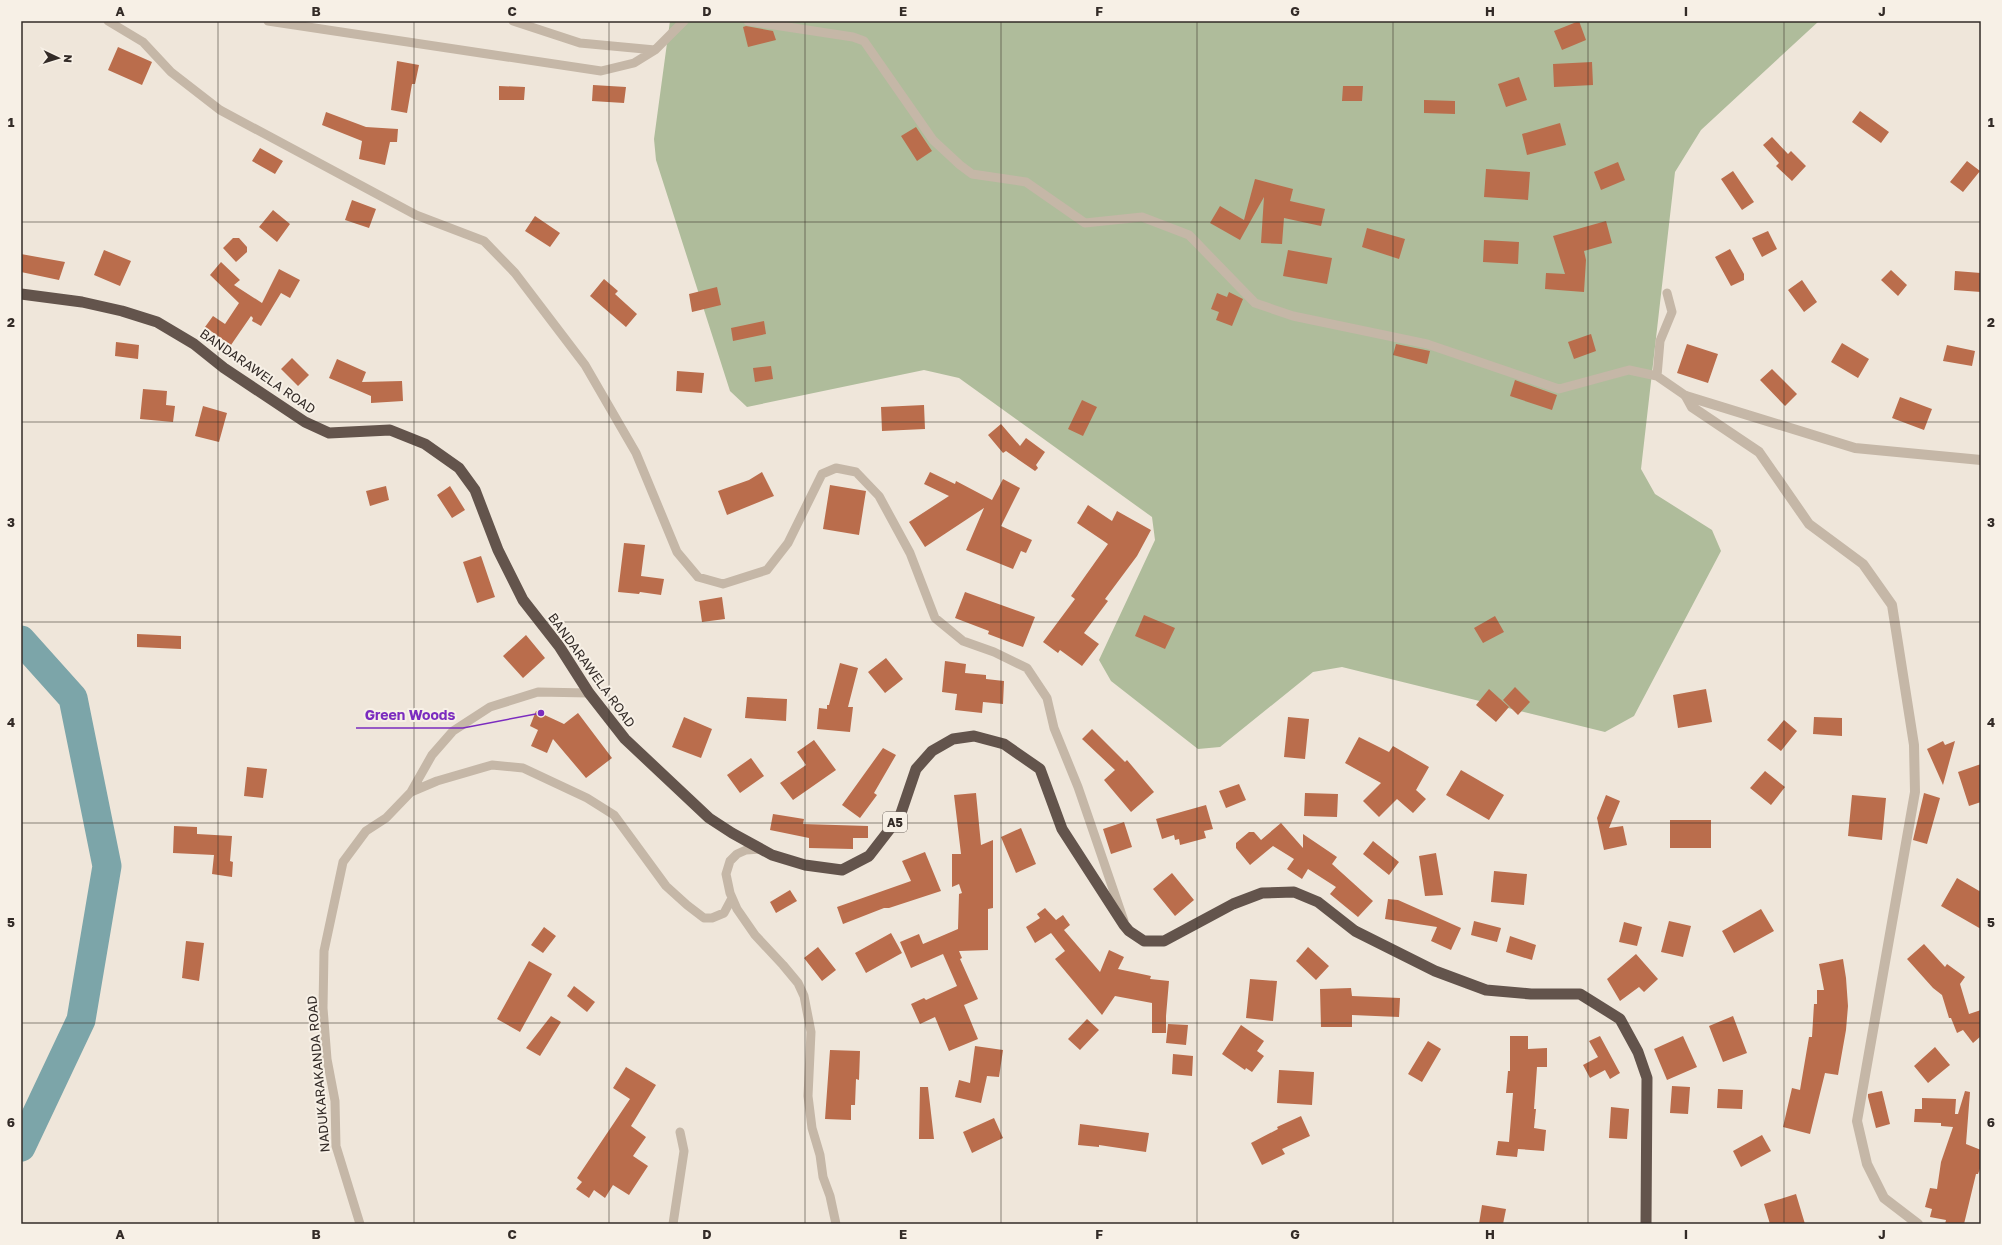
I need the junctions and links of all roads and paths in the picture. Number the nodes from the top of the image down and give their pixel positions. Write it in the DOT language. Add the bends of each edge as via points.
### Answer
graph roads {
  1 [pos="108,21"];
  2 [pos="268,21"];
  3 [pos="513,21"];
  4 [pos="684,21"];
  5 [pos="748,21"];
  6 [pos="655,50"];
  7 [pos="1667,293"];
  8 [pos="21,294"];
  9 [pos="1657,376"];
  10 [pos="1686,396"];
  11 [pos="1981,460"];
  12 [pos="589,693"];
  13 [pos="411,792"];
  14 [pos="760,849"];
  15 [pos="732,898"];
  16 [pos="1125,924"];
  17 [pos="680,1132"];
  18 [pos="360,1224"];
  19 [pos="673,1224"];
  20 [pos="836,1224"];
  21 [pos="1646,1224"];
  22 [pos="1918,1224"];
  1 -- 16 [label="lane" via="144,42 171,72 220,110 416,215 484,241 515,274 585,365 636,453 677,552 698,577 723,584 767,570 788,543 822,474 836,468 856,472 879,496 910,553 935,618 963,641 1027,668 1047,698 1054,728 1078,787"];
  2 -- 6 [label="lane" via="601,71 634,63"];
  3 -- 6 [label="lane" via="580,43"];
  4 -- 6 [label="lane"];
  5 -- 9 [label="lane" via="853,37 864,41 933,140 972,174 1026,182 1085,223 1142,217 1189,235 1255,303 1293,316 1427,344 1559,389 1628,370"];
  7 -- 9 [label="lane" via="1672,312 1660,341"];
  8 -- 12 [label="highway, BANDARAWELA ROAD / A5" via="82,302 157,322 194,344 224,368 305,422 329,433 390,430 425,444 459,468 475,490 498,550 523,600 559,646"];
  9 -- 10 [label="lane"];
  10 -- 11 [label="street" via="1855,448"];
  10 -- 22 [label="street" via="1692,407 1759,452 1809,524 1863,564 1892,605 1914,746 1915,792 1857,1121 1867,1164 1884,1198"];
  12 -- 13 [label="lane" via="538,692 490,707 454,731 432,755"];
  12 -- 14 [label="highway, BANDARAWELA ROAD / A5" via="625,739 710,818"];
  13 -- 15 [label="lane, NADUKARAKANDA ROAD" via="437,781 492,765 523,768 587,798 614,816 666,886 704,918 724,913"];
  13 -- 18 [label="lane, NADUKARAKANDA ROAD" via="386,818 366,832 343,862 324,952 323,1008 327,1059 335,1102 336,1146"];
  14 -- 15 [label="lane" via="746,850 736,854 730,861 726,874"];
  14 -- 16 [label="highway, BANDARAWELA ROAD / A5" via="805,865 842,870 869,856 900,816 916,769 932,751 953,739 974,736 1004,744 1040,769 1062,829"];
  15 -- 20 [label="lane" via="755,936 798,983 804,996 811,1032 808,1096 812,1128"];
  16 -- 21 [label="highway, BANDARAWELA ROAD / A5" via="1129,931 1144,941 1164,941 1233,904 1262,892 1294,892 1318,902 1356,931 1435,971 1486,990 1531,994 1580,994 1620,1019 1638,1052 1647,1078"];
  17 -- 19 [label="lane" via="684,1151"];
}
